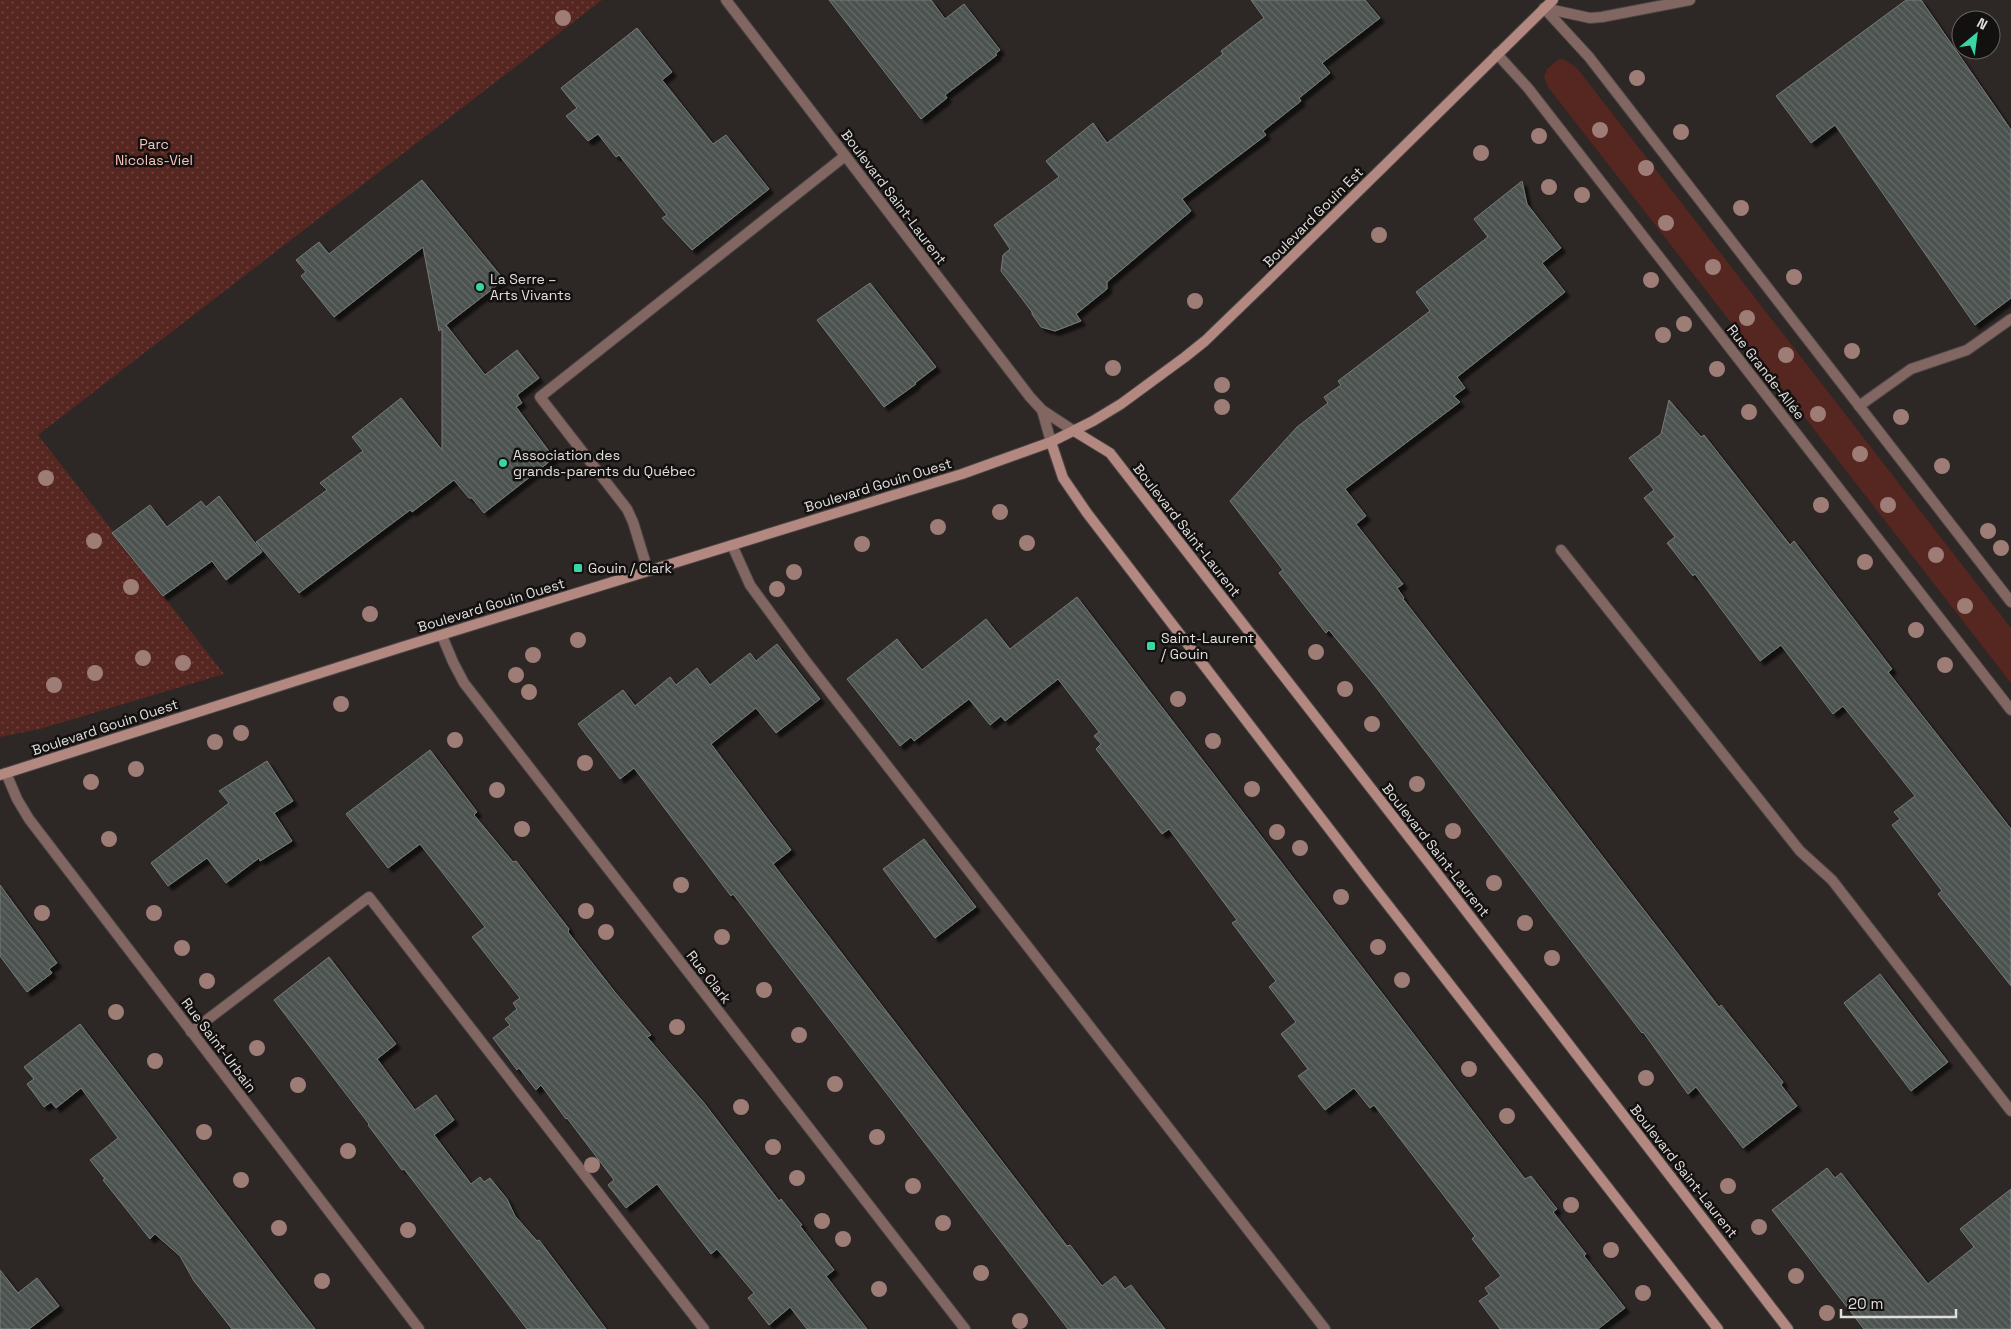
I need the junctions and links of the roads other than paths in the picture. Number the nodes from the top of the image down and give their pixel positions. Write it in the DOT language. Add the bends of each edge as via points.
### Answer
graph roads {
  1 [pos="726,0"];
  2 [pos="1553,0"];
  3 [pos="1690,0"];
  4 [pos="1544,8"];
  5 [pos="1497,54"];
  6 [pos="845,156"];
  7 [pos="2011,319"];
  8 [pos="1859,406"];
  9 [pos="1042,410"];
  10 [pos="1074,431"];
  11 [pos="1051,442"];
  12 [pos="732,545"];
  13 [pos="1561,550"];
  14 [pos="648,571"];
  15 [pos="2011,602"];
  16 [pos="442,636"];
  17 [pos="2011,710"];
  18 [pos="3,774"];
  19 [pos="191,1032"];
  20 [pos="2011,1111"];
  21 [pos="419,1329"];
  22 [pos="704,1329"];
  23 [pos="964,1329"];
  24 [pos="1324,1329"];
  25 [pos="1718,1329"];
  26 [pos="1788,1329"];
  1 -- 6 [label="street, Boulevard Saint-Laurent"];
  2 -- 4 [label="street, Boulevard Gouin Est"];
  3 -- 4 [label="street" via="1590,18"];
  4 -- 5 [label="street, Boulevard Gouin Est"];
  4 -- 8 [label="street" via="1589,57"];
  5 -- 10 [label="street, Boulevard Gouin Est" via="1205,341 1121,404"];
  5 -- 17 [label="street, Rue Grande-Allée" via="1528,88"];
  6 -- 9 [label="street, Boulevard Saint-Laurent"];
  6 -- 14 [label="street" via="540,397 627,509"];
  7 -- 8 [label="street" via="1967,350 1911,369"];
  8 -- 15 [label="street"];
  9 -- 10 [label="street, Boulevard Saint-Laurent"];
  9 -- 11 [label="street, Boulevard Saint-Laurent"];
  10 -- 11 [label="street, Boulevard Gouin Ouest"];
  10 -- 26 [label="street, Boulevard Saint-Laurent" via="1110,453"];
  11 -- 12 [label="street, Boulevard Gouin Ouest" via="962,474"];
  11 -- 25 [label="street, Boulevard Saint-Laurent" via="1063,478 1087,512 1358,867"];
  12 -- 14 [label="street, Boulevard Gouin Ouest"];
  12 -- 24 [label="street" via="750,585 805,660"];
  13 -- 20 [label="street" via="1800,851 1832,880"];
  14 -- 16 [label="street, Boulevard Gouin Ouest"];
  16 -- 18 [label="street, Boulevard Gouin Ouest"];
  16 -- 23 [label="street, Rue Clark" via="464,683"];
  18 -- 19 [label="street, Rue Saint-Urbain" via="29,819"];
  19 -- 21 [label="street, Rue Saint-Urbain"];
  19 -- 22 [label="street" via="369,897"];
}
